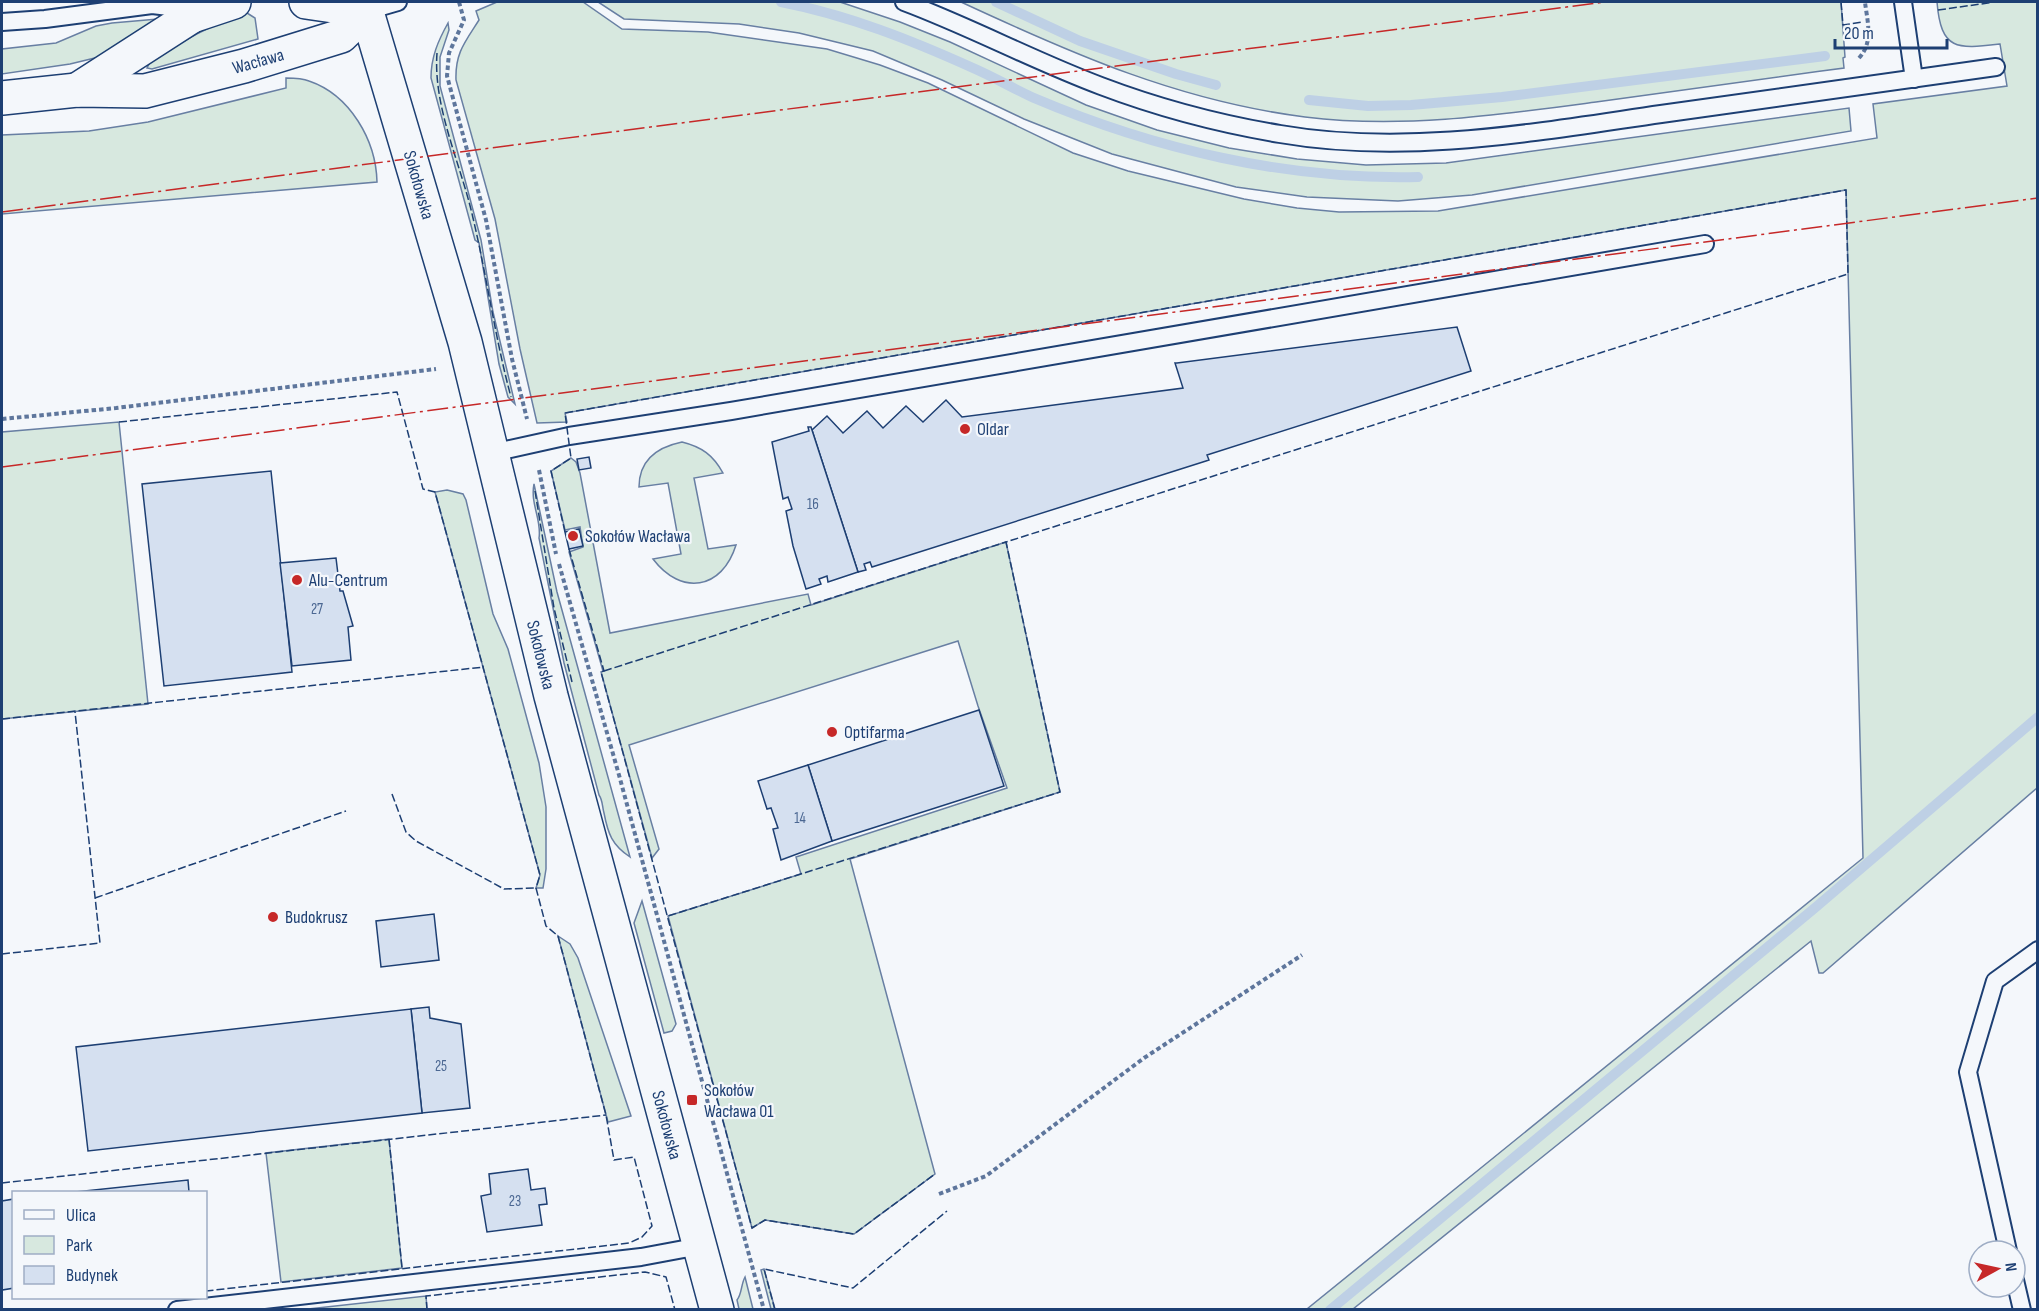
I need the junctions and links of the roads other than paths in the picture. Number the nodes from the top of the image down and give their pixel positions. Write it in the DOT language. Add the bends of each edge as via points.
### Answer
graph roads {
  1 [pos="234,2"];
  2 [pos="306,2"];
  3 [pos="398,2"];
  4 [pos="904,2"];
  5 [pos="1903,2"];
  6 [pos="366,6"];
  7 [pos="198,9"];
  8 [pos="2,22"];
  9 [pos="1996,67"];
  10 [pos="1914,79"];
  11 [pos="77,90"];
  12 [pos="2,98"];
  13 [pos="1705,244"];
  14 [pos="492,453"];
  15 [pos="2037,950"];
  16 [pos="2005,1239"];
  17 [pos="700,1246"];
  18 [pos="177,1310"];
  19 [pos="717,1310"];
  1 -- 7 [label="street, Wacława"];
  2 -- 6 [label="street"];
  3 -- 6 [label="lane"];
  4 -- 10 [label="lane" via="1136,98 1282,135 1355,141 1430,142 1552,130"];
  5 -- 10 [label="lane"];
  6 -- 11 [label="street, Wacława" via="341,36 244,66 145,91"];
  6 -- 14 [label="street, Sokołowska"];
  7 -- 8 [label="lane" via="152,5"];
  7 -- 11 [label="street, Wacława"];
  9 -- 10 [label="lane"];
  11 -- 12 [label="street, Wacława"];
  13 -- 14 [label="lane"];
  14 -- 17 [label="street, Sokołowska" via="551,696"];
  15 -- 16 [label="lane" via="1995,981 1968,1072"];
  17 -- 18 [label="lane" via="641,1257"];
  17 -- 19 [label="street, Sokołowska"];
}
